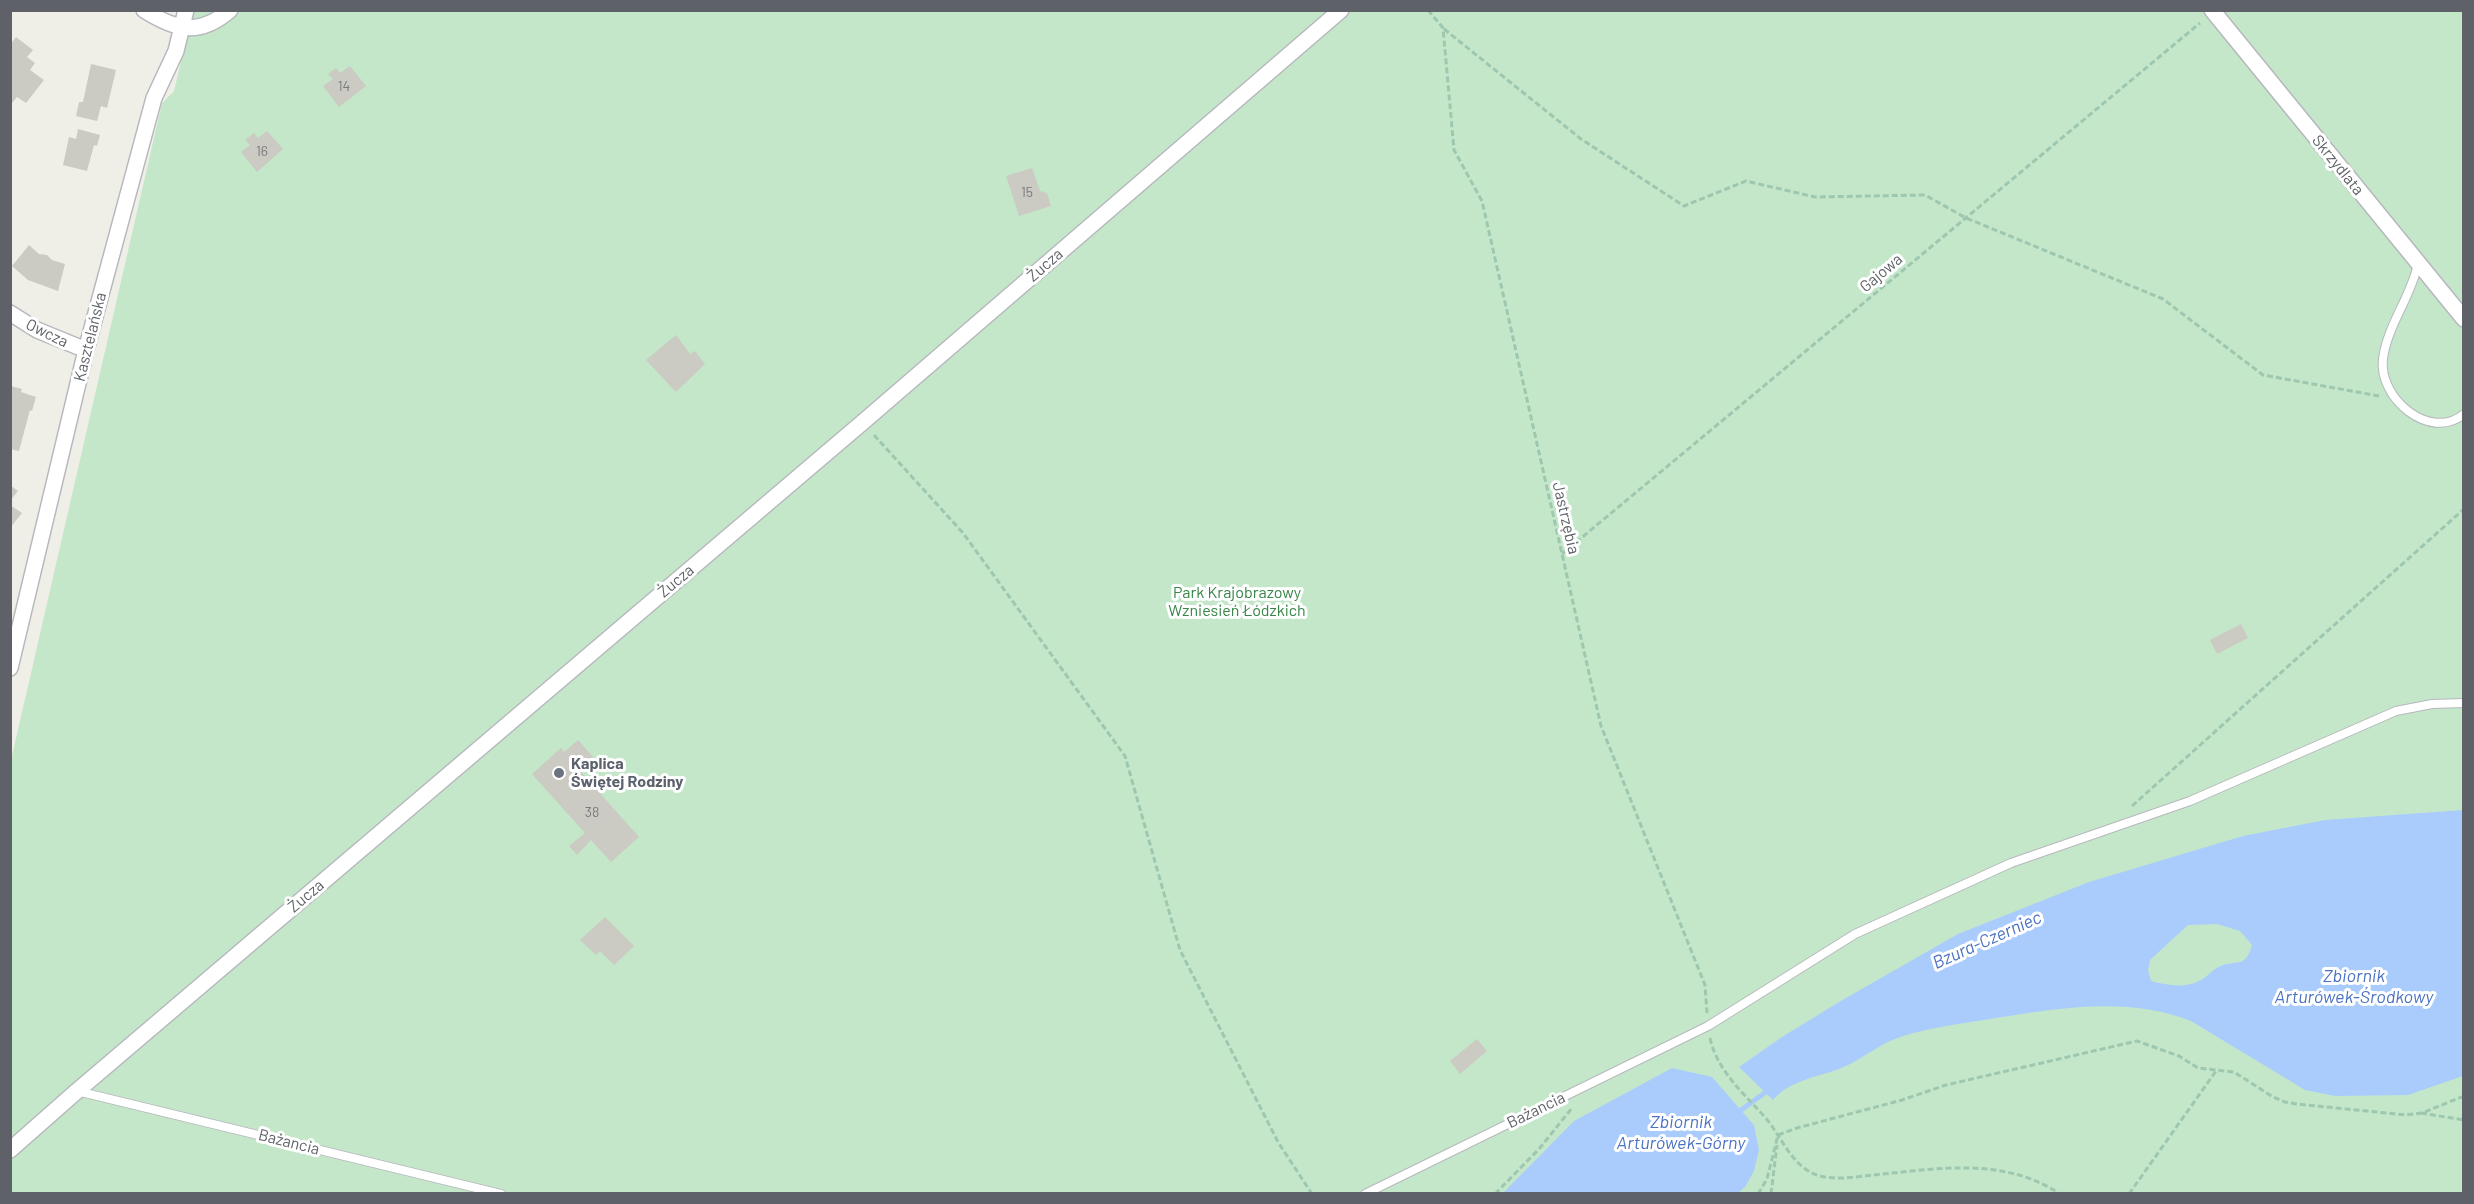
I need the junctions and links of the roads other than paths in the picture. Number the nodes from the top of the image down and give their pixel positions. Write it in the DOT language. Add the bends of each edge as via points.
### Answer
graph roads {
  1 [pos="144,10"];
  2 [pos="186,10"];
  3 [pos="230,10"];
  4 [pos="1341,10"];
  5 [pos="2213,11"];
  6 [pos="181,26"];
  7 [pos="2418,264"];
  8 [pos="10,314"];
  9 [pos="2463,319"];
  10 [pos="86,350"];
  11 [pos="2463,414"];
  12 [pos="15,634"];
  13 [pos="10,668"];
  14 [pos="2463,702"];
  15 [pos="76,1091"];
  16 [pos="10,1150"];
  17 [pos="501,1194"];
  18 [pos="1365,1194"];
  1 -- 6 [label="street"];
  2 -- 6 [label="street, Kasztelańska"];
  3 -- 6 [label="street" via="218,21 196,30"];
  4 -- 15 [label="street, Żucza"];
  5 -- 7 [label="street, Skrzydlata"];
  6 -- 10 [label="street, Kasztelańska" via="176,51 154,98"];
  7 -- 9 [label="street, Skrzydlata"];
  7 -- 11 [label="lane" via="2408,298 2391,332 2383,360 2385,379 2397,402 2412,414 2431,422 2453,422"];
  8 -- 10 [label="street, Owcza"];
  10 -- 12 [label="street, Kasztelańska"];
  12 -- 13 [label="street, Kasztelańska"];
  14 -- 18 [label="lane, Bażancia" via="2396,711 2190,801 2011,863 1855,934 1708,1026"];
  15 -- 16 [label="street, Żucza"];
  15 -- 17 [label="lane, Bażancia"];
}
